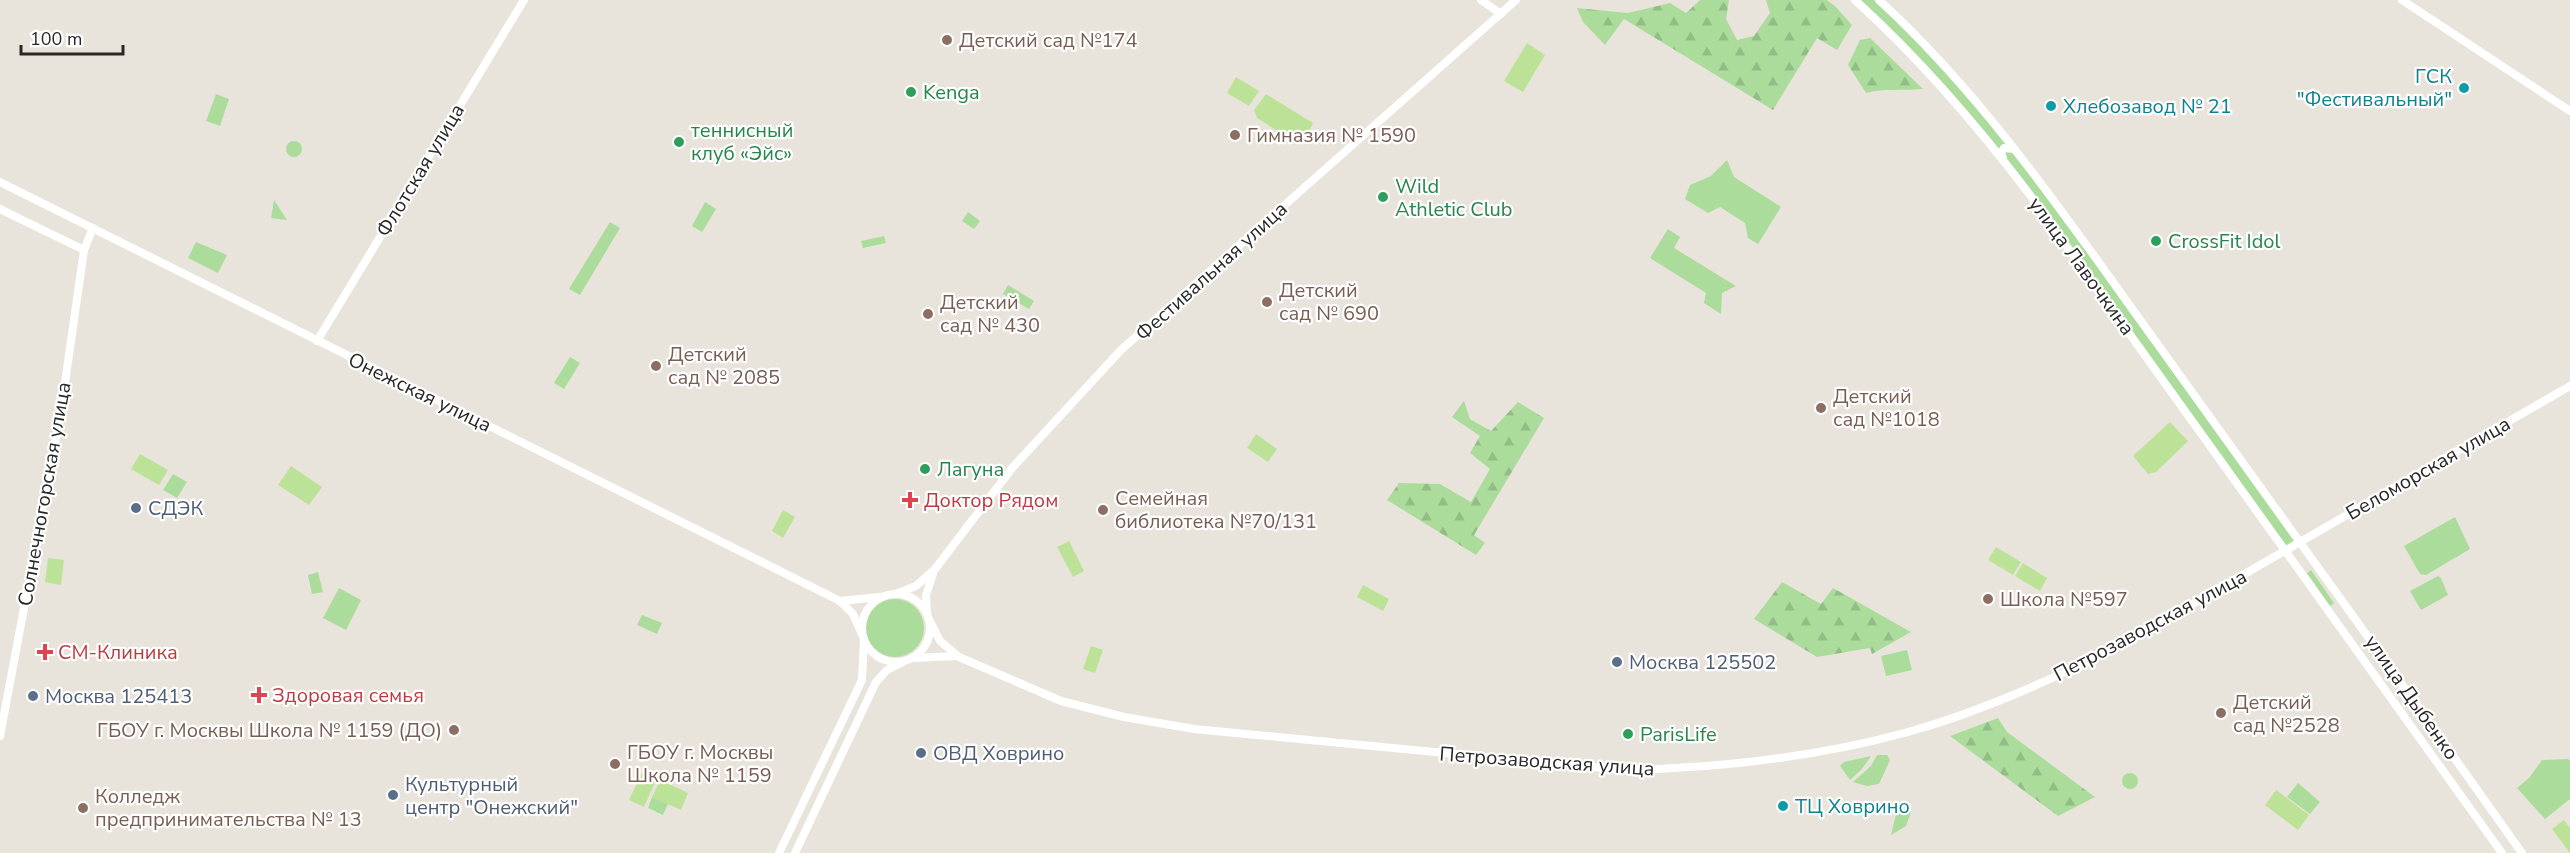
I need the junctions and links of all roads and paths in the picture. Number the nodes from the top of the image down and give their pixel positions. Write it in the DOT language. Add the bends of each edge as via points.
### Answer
graph roads {
  1 [pos="524,0"];
  2 [pos="1480,0"];
  3 [pos="1516,0"];
  4 [pos="1855,0"];
  5 [pos="1878,0"];
  6 [pos="2402,0"];
  7 [pos="1500,14"];
  8 [pos="2570,111"];
  9 [pos="2002,134"];
  10 [pos="1990,143"];
  11 [pos="2014,149"];
  12 [pos="2002,158"];
  13 [pos="0,182"];
  14 [pos="0,209"];
  15 [pos="93,228"];
  16 [pos="84,250"];
  17 [pos="317,341"];
  18 [pos="2570,386"];
  19 [pos="2301,541"];
  20 [pos="2286,550"];
  21 [pos="935,569"];
  22 [pos="895,594"];
  23 [pos="884,596"];
  24 [pos="840,601"];
  25 [pos="929,617"];
  26 [pos="863,637"];
  27 [pos="956,656"];
  28 [pos="907,660"];
  29 [pos="0,736"];
  30 [pos="779,853"];
  31 [pos="795,853"];
  32 [pos="2502,853"];
  33 [pos="2522,853"];
  1 -- 17 [label="main road, Флотская улица"];
  2 -- 7 [label="street"];
  3 -- 7 [label="street, Фестивальная улица"];
  4 -- 10 [label="main road, улица Лавочкина" via="1928,71"];
  5 -- 9 [label="main road, улица Лавочкина"];
  6 -- 8 [label="street"];
  7 -- 21 [label="street, Фестивальная улица" via="1101,370 1013,466"];
  9 -- 10 [label="street" via="2001,144"];
  9 -- 11 [label="main road, улица Лавочкина"];
  10 -- 12 [label="main road, улица Лавочкина"];
  11 -- 12 [label="street" via="2004,148"];
  11 -- 19 [label="main road, улица Лавочкина"];
  12 -- 20 [label="main road, улица Лавочкина"];
  13 -- 15 [label="main road, Онежская улица"];
  14 -- 16 [label="street"];
  15 -- 16 [label="street, Солнечногорская улица"];
  15 -- 17 [label="main road, Онежская улица"];
  16 -- 29 [label="street, Солнечногорская улица" via="61,411"];
  17 -- 24 [label="main road, Онежская улица"];
  18 -- 19 [label="main road, Беломорская улица"];
  19 -- 20 [label="main road, Беломорская улица"];
  19 -- 33 [label="main road, улица Дыбенко"];
  20 -- 27 [label="main road, Петрозаводская улица" via="2127,642 2062,674 1928,726 1826,751 1672,769 1590,768 1176,726 1098,712 1062,701"];
  20 -- 32 [label="main road, улица Дыбенко"];
  21 -- 22 [label="street, Фестивальная улица" via="916,586"];
  21 -- 25 [label="street, Фестивальная улица" via="926,595"];
  22 -- 23 [label="main road"];
  22 -- 25 [label="main road" via="915,599"];
  23 -- 24 [label="main road"];
  23 -- 26 [label="main road" via="866,611"];
  24 -- 26 [label="main road, Онежская улица" via="853,614"];
  25 -- 27 [label="main road, Петрозаводская улица" via="940,641"];
  25 -- 28 [label="main road" via="925,647"];
  26 -- 28 [label="main road" via="880,659"];
  26 -- 30 [label="main road" via="862,680"];
  27 -- 28 [label="main road, Петрозаводская улица"];
  28 -- 31 [label="main road" via="887,670 876,682"];
}
